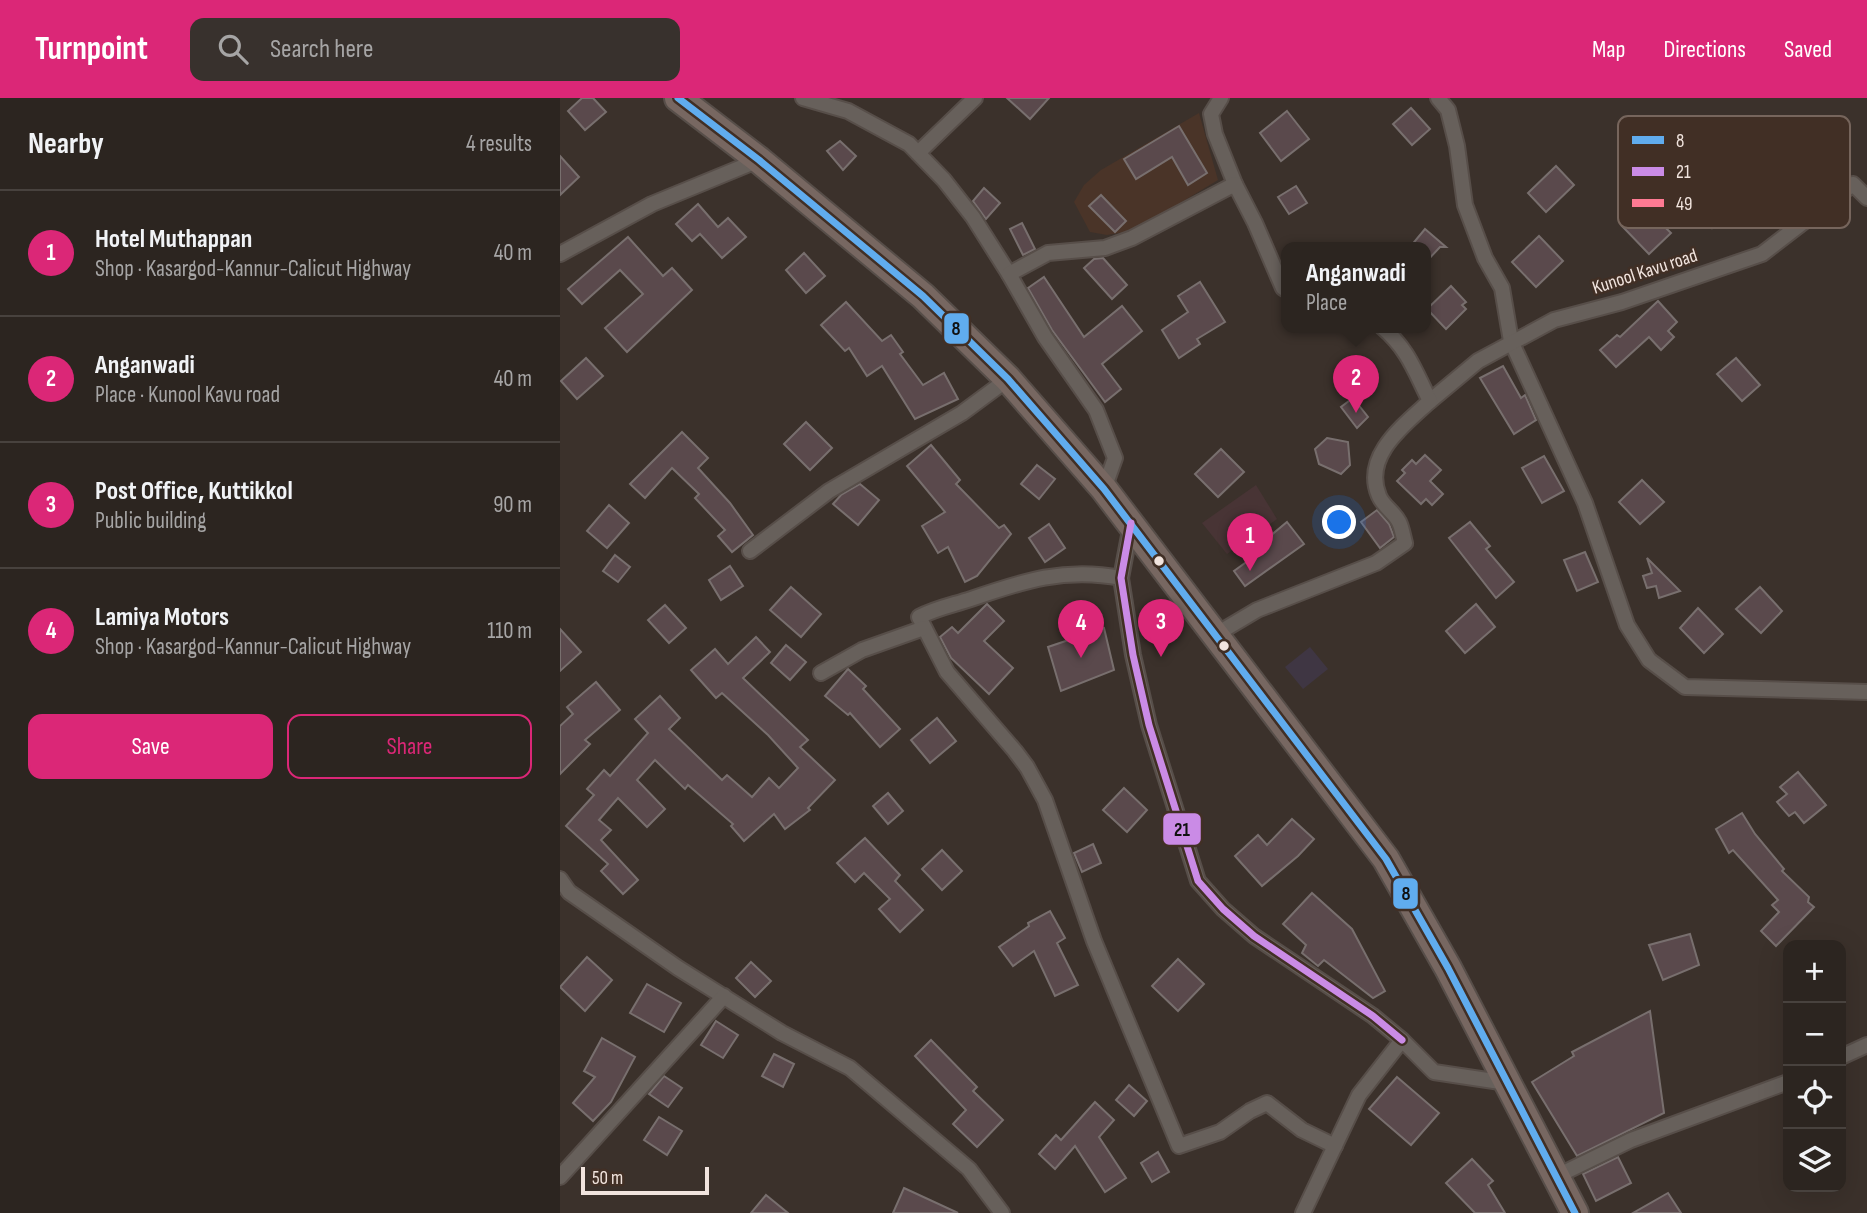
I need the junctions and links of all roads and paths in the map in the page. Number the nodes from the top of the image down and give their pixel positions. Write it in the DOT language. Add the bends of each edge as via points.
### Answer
graph roads {
  1 [pos="678,98"];
  2 [pos="803,98"];
  3 [pos="975,98"];
  4 [pos="1221,98"];
  5 [pos="1438,98"];
  6 [pos="918,153"];
  7 [pos="758,160"];
  8 [pos="1235,184"];
  9 [pos="1850,186"];
  10 [pos="1867,198"];
  11 [pos="1796,228"];
  12 [pos="560,254"];
  13 [pos="1009,274"];
  14 [pos="1281,283"];
  15 [pos="1389,333"];
  16 [pos="1511,341"];
  17 [pos="1008,379"];
  18 [pos="1430,401"];
  19 [pos="1104,489"];
  20 [pos="1131,523"];
  21 [pos="750,551"];
  22 [pos="1121,578"];
  23 [pos="924,628"];
  24 [pos="1215,635"];
  25 [pos="821,673"];
  26 [pos="1867,692"];
  27 [pos="560,879"];
  28 [pos="724,996"];
  29 [pos="1402,1040"];
  30 [pos="1867,1045"];
  31 [pos="1846,1055"];
  32 [pos="1507,1083"];
  33 [pos="1783,1084"];
  34 [pos="1335,1146"];
  35 [pos="560,1177"];
  36 [pos="1555,1177"];
  37 [pos="1002,1213"];
  38 [pos="1303,1213"];
  39 [pos="1574,1213"];
  1 -- 7 [label="highway"];
  2 -- 6 [label="street" via="848,111"];
  3 -- 6 [label="street"];
  4 -- 8 [label="street" via="1211,114"];
  5 -- 16 [label="street" via="1448,110 1465,205 1502,288"];
  6 -- 13 [label="street" via="973,217"];
  7 -- 12 [label="street" via="652,204"];
  7 -- 17 [label="highway" via="923,296"];
  8 -- 13 [label="street" via="1132,238 1105,248 1048,253"];
  8 -- 14 [label="street"];
  9 -- 10 [label="street, Kunool Kavu road" via="1853,184"];
  11 -- 16 [label="street, Kunool Kavu road" via="1762,254 1554,320"];
  13 -- 19 [label="street" via="1045,337 1096,410 1115,458"];
  15 -- 18 [label="street" via="1412,361"];
  16 -- 18 [label="street, Kunool Kavu road" via="1478,361"];
  16 -- 26 [label="street" via="1585,503 1626,625 1649,660 1685,687"];
  17 -- 19 [label="highway"];
  17 -- 21 [label="street" via="962,413 829,491"];
  18 -- 24 [label="street, Kunool Kavu road" via="1397,431 1377,461 1373,477 1380,499 1399,520 1405,543 1376,563 1257,610"];
  19 -- 20 [label="highway"];
  20 -- 22 [label="street"];
  20 -- 24 [label="highway"];
  22 -- 23 [label="street" via="1064,573 1027,580 929,612 919,617"];
  22 -- 29 [label="street" via="1149,725 1198,881 1254,936"];
  23 -- 25 [label="street" via="862,650"];
  23 -- 34 [label="street" via="947,672 1015,751 1045,800 1094,940 1179,1146 1220,1132 1267,1103 1302,1130"];
  24 -- 32 [label="highway" via="1386,859"];
  27 -- 28 [label="street" via="569,892"];
  28 -- 35 [label="street"];
  28 -- 37 [label="street" via="850,1068 970,1169"];
  29 -- 32 [label="street" via="1434,1072"];
  29 -- 34 [label="street" via="1359,1096"];
  30 -- 31 [label="street"];
  32 -- 36 [label="highway"];
  33 -- 36 [label="street" via="1631,1140"];
  34 -- 38 [label="street"];
  36 -- 39 [label="highway"];
}
